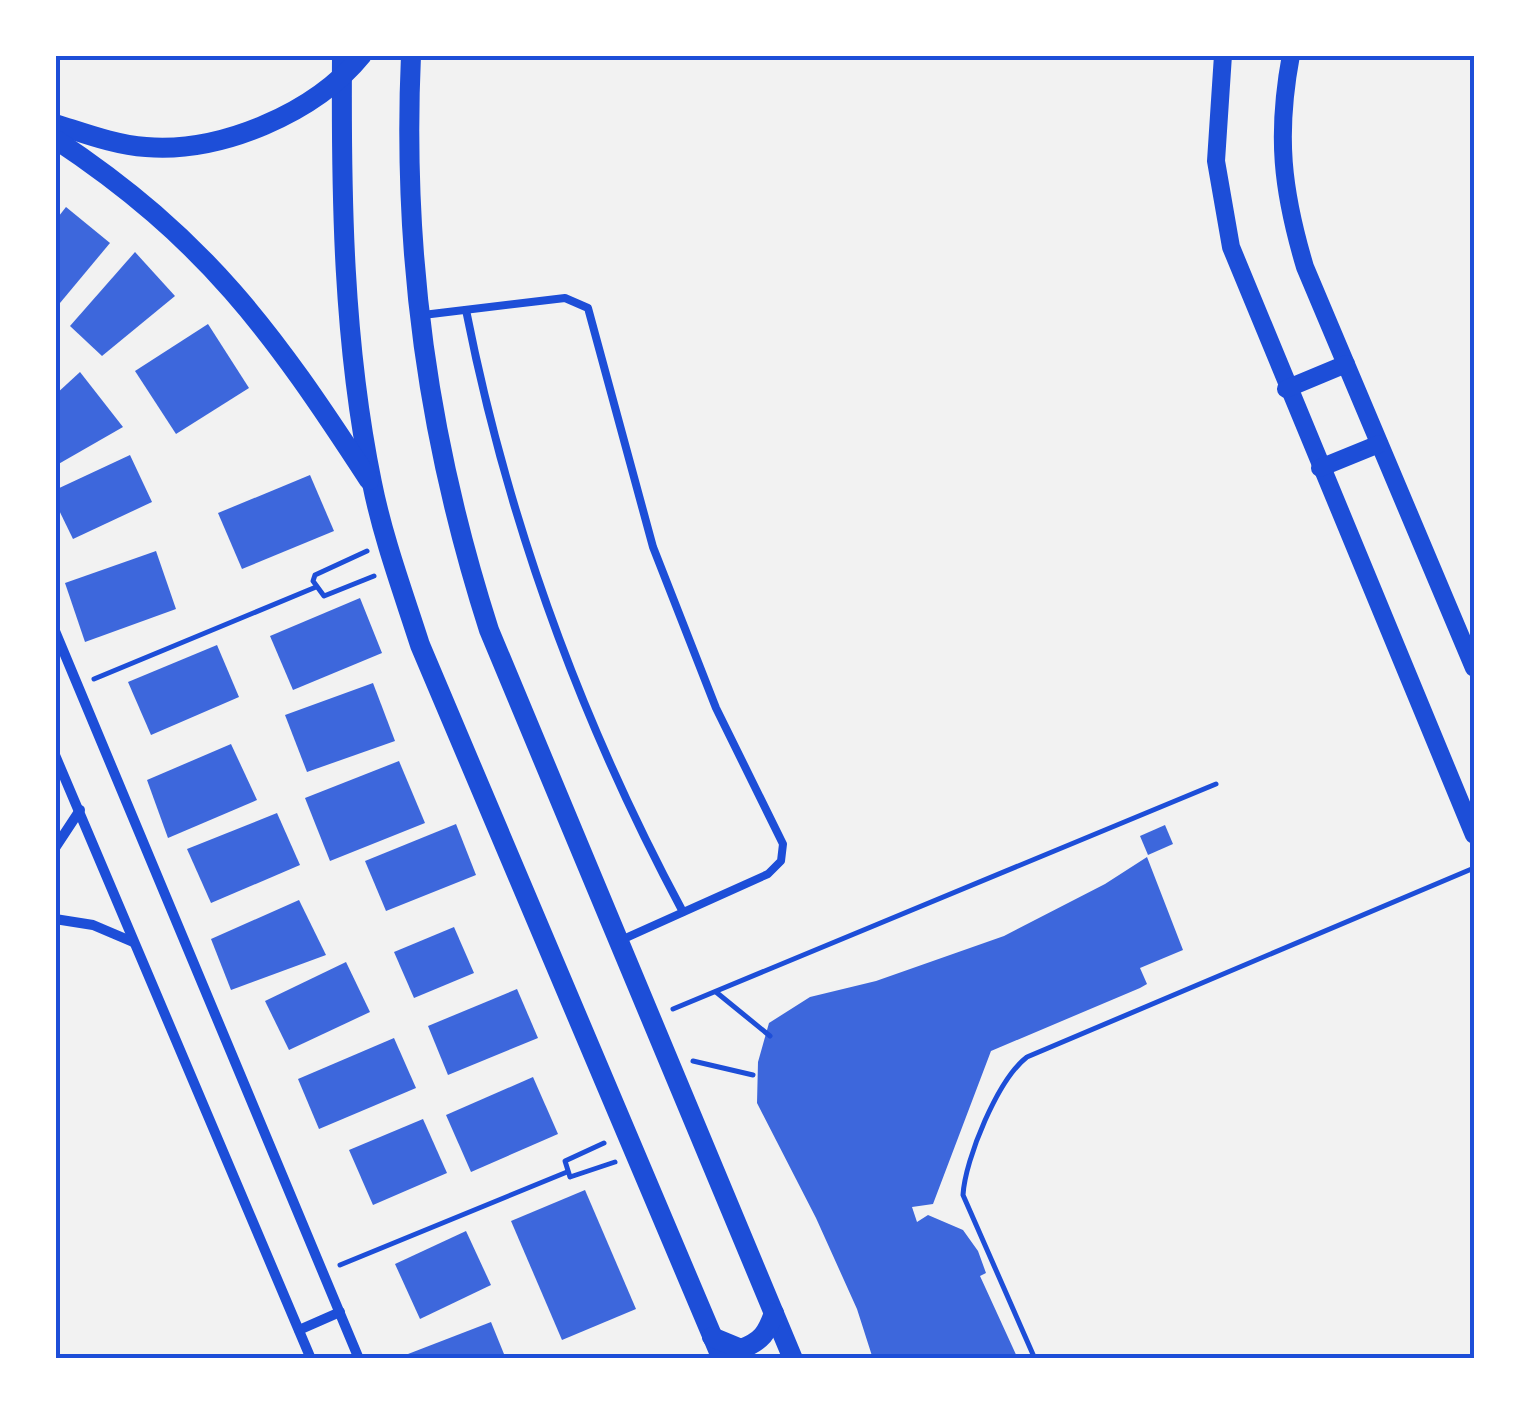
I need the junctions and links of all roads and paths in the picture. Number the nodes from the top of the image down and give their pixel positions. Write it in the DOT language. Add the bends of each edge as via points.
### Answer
graph roads {
  1 [pos="342,55"];
  2 [pos="362,55"];
  3 [pos="411,55"];
  4 [pos="1224,55"];
  5 [pos="1291,55"];
  6 [pos="342,79"];
  7 [pos="55,124"];
  8 [pos="55,140"];
  9 [pos="466,310"];
  10 [pos="417,316"];
  11 [pos="1346,364"];
  12 [pos="1286,389"];
  13 [pos="1379,444"];
  14 [pos="1320,468"];
  15 [pos="372,485"];
  16 [pos="388,541"];
  17 [pos="396,568"];
  18 [pos="316,587"];
  19 [pos="55,632"];
  20 [pos="1474,668"];
  21 [pos="78,686"];
  22 [pos="55,755"];
  23 [pos="1216,784"];
  24 [pos="80,810"];
  25 [pos="1474,834"];
  26 [pos="55,848"];
  27 [pos="1474,868"];
  28 [pos="683,912"];
  29 [pos="55,919"];
  30 [pos="619,941"];
  31 [pos="133,942"];
  32 [pos="716,992"];
  33 [pos="651,1018"];
  34 [pos="770,1036"];
  35 [pos="667,1055"];
  36 [pos="753,1075"];
  37 [pos="610,1140"];
  38 [pos="634,1154"];
  39 [pos="567,1172"];
  40 [pos="323,1272"];
  41 [pos="340,1312"];
  42 [pos="774,1312"];
  43 [pos="299,1330"];
  44 [pos="712,1336"];
  45 [pos="311,1359"];
  46 [pos="359,1359"];
  47 [pos="722,1359"];
  48 [pos="793,1359"];
  49 [pos="1035,1359"];
  1 -- 6 [label="main road"];
  2 -- 6 [label="main road"];
  3 -- 10 [label="main road" via="408,174"];
  4 -- 12 [label="street" via="1216,117 1221,205 1244,289"];
  5 -- 11 [label="street" via="1281,109 1281,167 1305,267"];
  6 -- 7 [label="main road" via="239,134 185,146 145,147"];
  6 -- 15 [label="main road" via="346,283"];
  8 -- 15 [label="main road" via="142,200 237,292"];
  9 -- 10 [label="lane"];
  9 -- 28 [label="lane" via="486,408 537,586 604,757"];
  9 -- 28 [label="lane" via="565,298 588,308 653,547 716,708 780,836 780,861 768,874"];
  10 -- 30 [label="main road" via="465,556 489,630"];
  11 -- 12 [label="street"];
  11 -- 13 [label="street"];
  12 -- 14 [label="street"];
  13 -- 14 [label="street"];
  13 -- 20 [label="street"];
  14 -- 25 [label="street"];
  15 -- 16 [label="main road"];
  16 -- 17 [label="main road"];
  16 -- 18 [label="path" via="315,575"];
  17 -- 18 [label="path" via="324,596"];
  17 -- 38 [label="main road" via="420,645"];
  18 -- 21 [label="path"];
  19 -- 21 [label="street"];
  21 -- 40 [label="street"];
  22 -- 24 [label="street"];
  23 -- 32 [label="path"];
  24 -- 26 [label="street"];
  24 -- 31 [label="street"];
  27 -- 49 [label="path" via="1016,1065 1002,1085 963,1195"];
  28 -- 30 [label="lane"];
  29 -- 31 [label="street" via="93,924"];
  30 -- 33 [label="main road"];
  31 -- 43 [label="street"];
  32 -- 33 [label="path"];
  32 -- 34 [label="path"];
  33 -- 35 [label="main road"];
  35 -- 36 [label="path"];
  35 -- 42 [label="main road"];
  37 -- 39 [label="path" via="567,1159"];
  38 -- 39 [label="path" via="577,1178"];
  38 -- 44 [label="main road"];
  39 -- 40 [label="path"];
  40 -- 41 [label="street"];
  41 -- 43 [label="street"];
  41 -- 46 [label="street"];
  42 -- 44 [label="main road" via="756,1343 740,1349"];
  42 -- 48 [label="main road"];
  43 -- 45 [label="street"];
  44 -- 47 [label="main road"];
}
